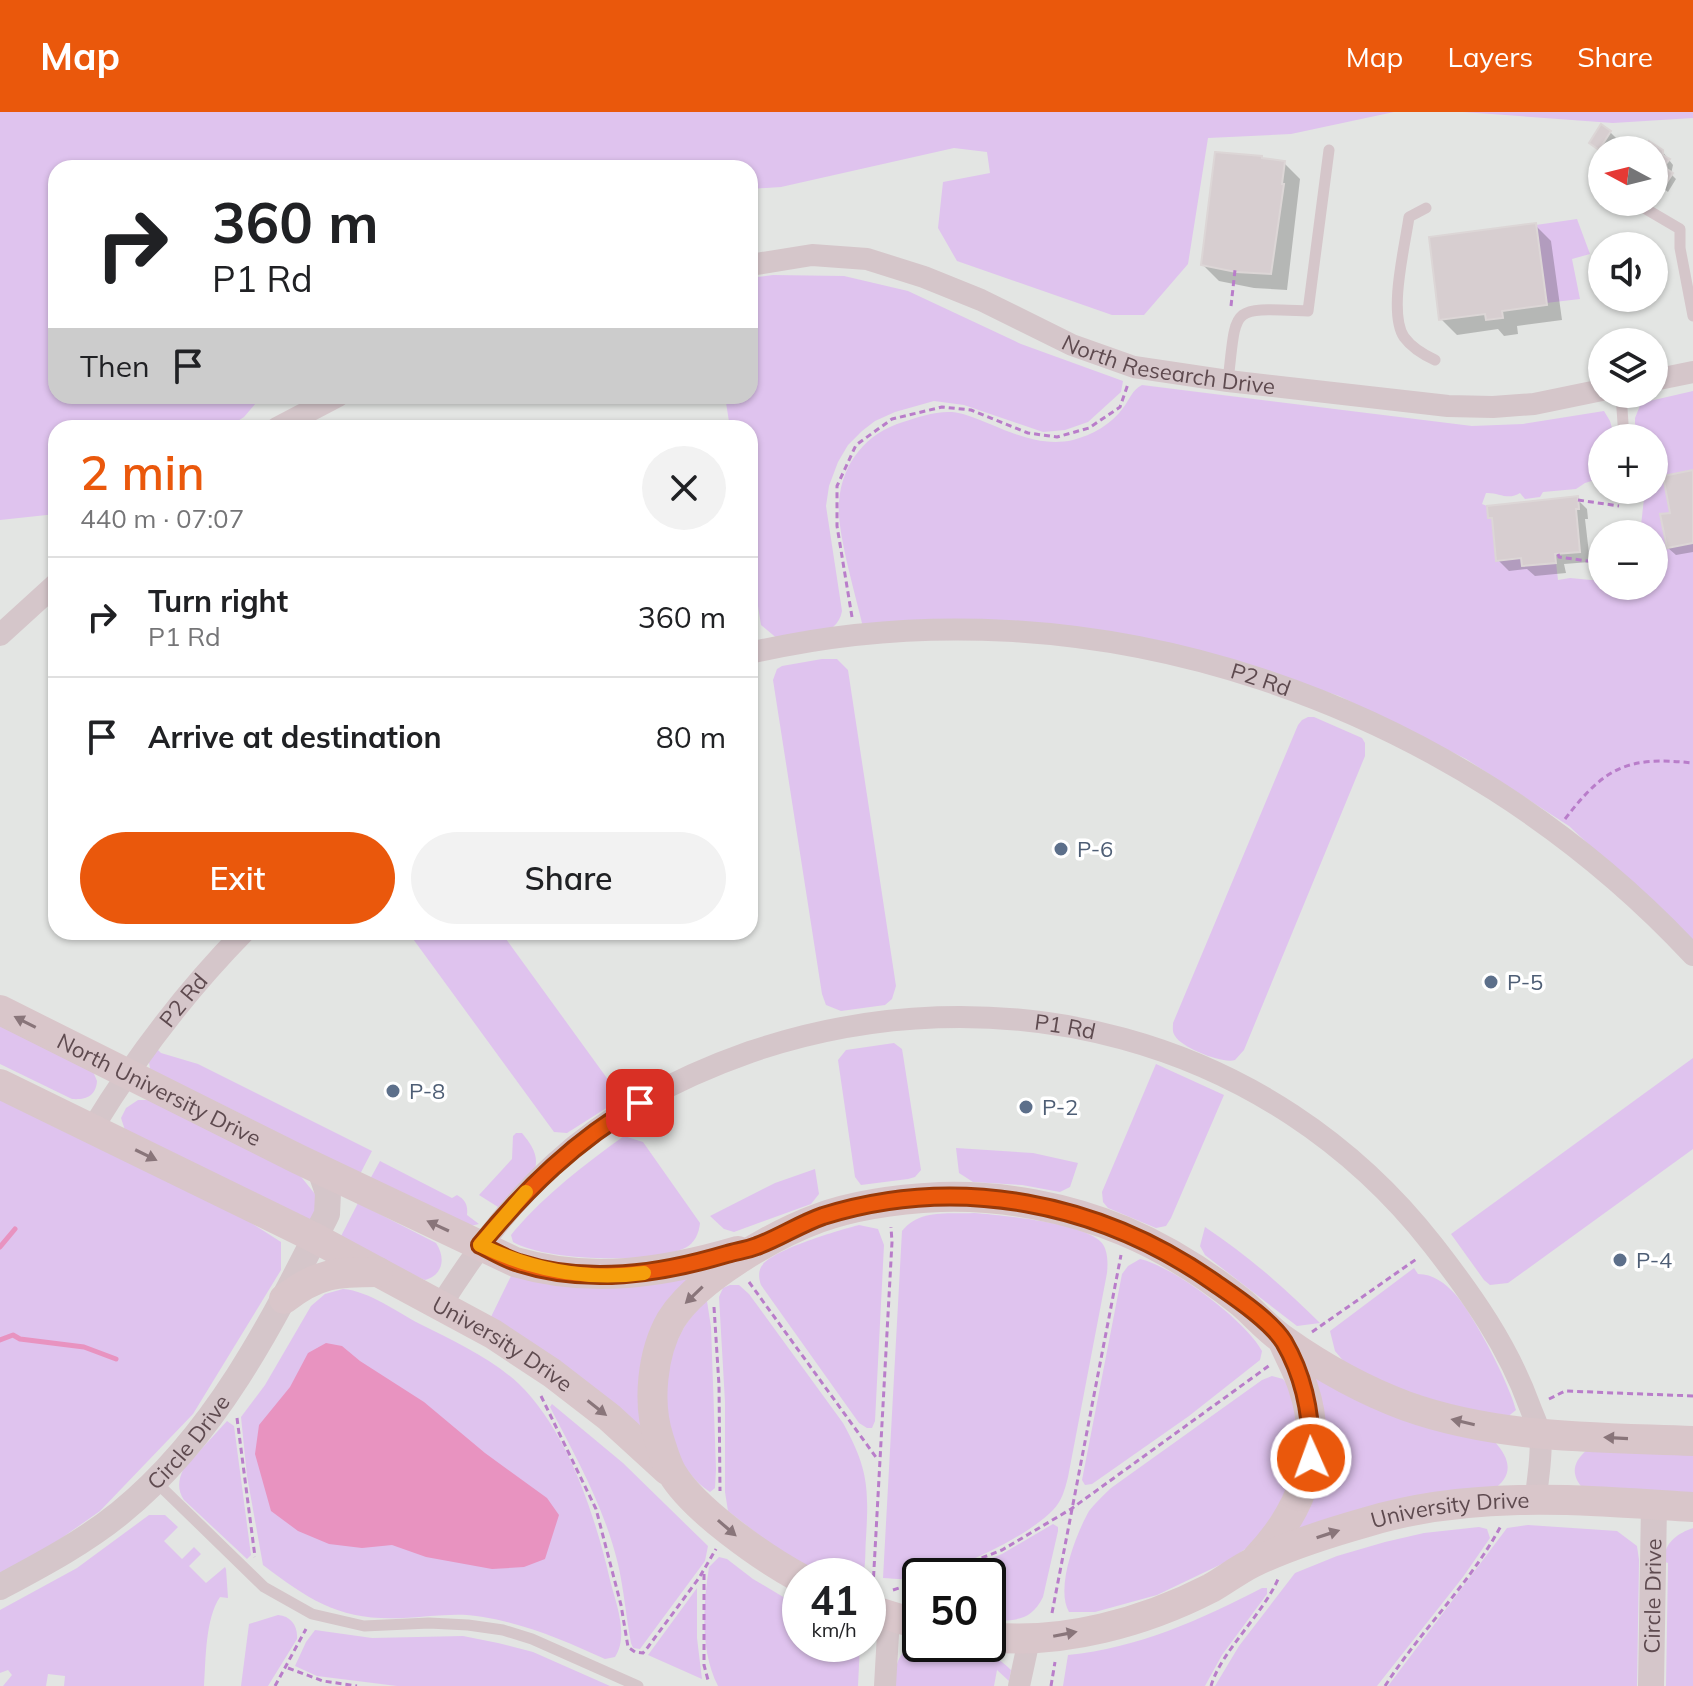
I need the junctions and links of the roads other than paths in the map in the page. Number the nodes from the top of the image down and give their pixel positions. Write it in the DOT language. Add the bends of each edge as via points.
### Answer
graph roads {
  1 [pos="1329,150"];
  2 [pos="1426,208"];
  3 [pos="1658,216"];
  4 [pos="758,264"];
  5 [pos="1693,316"];
  6 [pos="1435,360"];
  7 [pos="1693,372"];
  8 [pos="1668,377"];
  9 [pos="1228,381"];
  10 [pos="1588,393"];
  11 [pos="323,404"];
  12 [pos="292,420"];
  13 [pos="48,591"];
  14 [pos="0,635"];
  15 [pos="758,652"];
  16 [pos="237,940"];
  17 [pos="1693,955"];
  18 [pos="0,1010"];
  19 [pos="126,1073"];
  20 [pos="0,1084"];
  21 [pos="92,1129"];
  22 [pos="320,1170"];
  23 [pos="315,1238"];
  24 [pos="480,1245"];
  25 [pos="748,1259"];
  26 [pos="378,1272"];
  27 [pos="284,1299"];
  28 [pos="441,1305"];
  29 [pos="1288,1346"];
  30 [pos="1540,1434"];
  31 [pos="1693,1441"];
  32 [pos="672,1473"];
  33 [pos="156,1481"];
  34 [pos="1536,1500"];
  35 [pos="1654,1504"];
  36 [pos="1693,1507"];
  37 [pos="782,1567"];
  38 [pos="1261,1571"];
  39 [pos="0,1587"];
  40 [pos="1040,1630"];
  41 [pos="1006,1635"];
  42 [pos="883,1662"];
  43 [pos="638,1686"];
  44 [pos="885,1686"];
  45 [pos="1019,1686"];
  46 [pos="1651,1686"];
  1 -- 9 [label="lane" via="1308,311 1257,309 1238,317"];
  2 -- 6 [label="lane" via="1409,217 1397,312 1403,335 1418,352"];
  3 -- 5 [label="lane" via="1680,229"];
  4 -- 9 [label="street, North Research Drive" via="812,255 867,259 938,283 1072,345 1134,367"];
  7 -- 8 [label="street"];
  9 -- 10 [label="street, North Research Drive" via="1448,406 1534,404"];
  11 -- 12 [label="street"];
  13 -- 14 [label="street"];
  15 -- 17 [label="street, P2 Rd" via="855,636 969,631 1072,637 1207,662 1285,686 1405,737 1518,804 1633,895"];
  16 -- 19 [label="street, P2 Rd" via="174,1009"];
  19 -- 18 [label="main road, North University Drive, one-way"];
  19 -- 21 [label="street, P2 Rd"];
  19 -- 22 [label="main road, North University Drive"];
  20 -- 21 [label="main road"];
  21 -- 23 [label="main road, one-way"];
  22 -- 23 [label="street, Circle Drive" via="328,1193 327,1214"];
  24 -- 22 [label="main road, University Drive, one-way"];
  23 -- 26 [label="main road, University Drive"];
  23 -- 27 [label="street, Circle Drive"];
  24 -- 25 [label="main road, University Drive" via="527,1265 598,1276"];
  24 -- 28 [label="street, P1 Rd"];
  24 -- 30 [label="street, P1 Rd" via="569,1152 668,1086 720,1063 815,1033 914,1017 988,1016 1088,1029 1230,1079 1317,1133 1359,1167 1398,1203 1466,1286 1506,1352"];
  25 -- 29 [label="main road, University Drive" via="822,1217 875,1204 959,1197 1043,1206 1090,1218 1171,1253 1229,1293"];
  25 -- 32 [label="main road, University Drive, one-way" via="713,1278 688,1301 672,1318 660,1345 653,1403"];
  26 -- 27 [label="main road" via="328,1275"];
  26 -- 28 [label="main road, University Drive"];
  27 -- 33 [label="street, Circle Drive" via="251,1360 185,1451"];
  28 -- 32 [label="main road, University Drive, one-way" via="552,1373"];
  30 -- 29 [label="main road, University Drive, one-way" via="1453,1420 1406,1406"];
  29 -- 38 [label="main road, University Drive" via="1308,1403 1311,1458 1304,1487"];
  31 -- 30 [label="main road, University Drive, one-way"];
  30 -- 34 [label="street"];
  32 -- 37 [label="main road, University Drive, one-way" via="746,1544"];
  33 -- 39 [label="street, Circle Drive" via="85,1539"];
  33 -- 43 [label="lane" via="258,1581 312,1614 364,1626 429,1623 503,1630"];
  34 -- 35 [label="main road, University Drive"];
  38 -- 34 [label="main road, University Drive, one-way" via="1317,1537 1413,1511"];
  35 -- 36 [label="main road, University Drive"];
  35 -- 46 [label="street, Circle Drive"];
  40 -- 38 [label="main road, University Drive, one-way" via="1096,1628 1153,1613"];
  40 -- 41 [label="main road, University Drive"];
  40 -- 45 [label="street"];
  42 -- 44 [label="street"];
}
